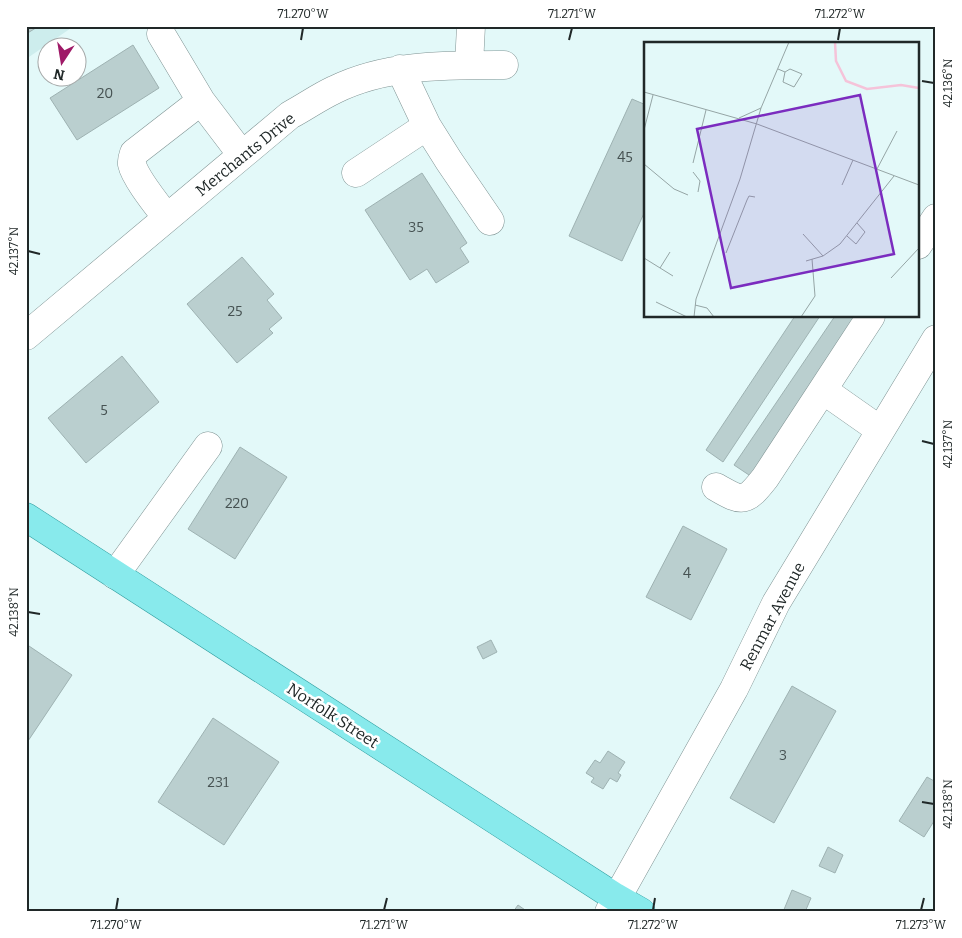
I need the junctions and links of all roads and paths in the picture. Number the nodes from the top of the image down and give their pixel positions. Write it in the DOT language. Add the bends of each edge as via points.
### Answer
graph roads {
  1 [pos="471,26"];
  2 [pos="161,34"];
  3 [pos="469,65"];
  4 [pos="504,65"];
  5 [pos="400,70"];
  6 [pos="201,101"];
  7 [pos="427,126"];
  8 [pos="242,155"];
  9 [pos="356,173"];
  10 [pos="167,218"];
  11 [pos="936,218"];
  12 [pos="490,221"];
  13 [pos="920,242"];
  14 [pos="870,318"];
  15 [pos="26,336"];
  16 [pos="936,339"];
  17 [pos="823,390"];
  18 [pos="880,430"];
  19 [pos="208,446"];
  20 [pos="716,487"];
  21 [pos="26,517"];
  22 [pos="115,575"];
  23 [pos="612,905"];
  24 [pos="641,912"];
  1 -- 3 [label="street"];
  2 -- 6 [label="street"];
  3 -- 4 [label="street, Merchants Drive"];
  3 -- 5 [label="street, Merchants Drive"];
  5 -- 7 [label="street"];
  5 -- 8 [label="street, Merchants Drive" via="335,89 290,115"];
  6 -- 8 [label="street"];
  6 -- 10 [label="street" via="134,152 132,164 140,180"];
  7 -- 9 [label="street"];
  7 -- 12 [label="street"];
  8 -- 10 [label="street, Merchants Drive"];
  10 -- 15 [label="street, Merchants Drive"];
  11 -- 13 [label="street"];
  14 -- 17 [label="street"];
  16 -- 18 [label="street, Renmar Avenue"];
  17 -- 18 [label="street"];
  17 -- 20 [label="street" via="754,492 740,498"];
  18 -- 23 [label="street, Renmar Avenue" via="776,603 734,688"];
  19 -- 22 [label="street"];
  21 -- 22 [label="main road, Norfolk Street"];
  22 -- 23 [label="main road, Norfolk Street"];
  23 -- 24 [label="main road, Norfolk Street"];
}
